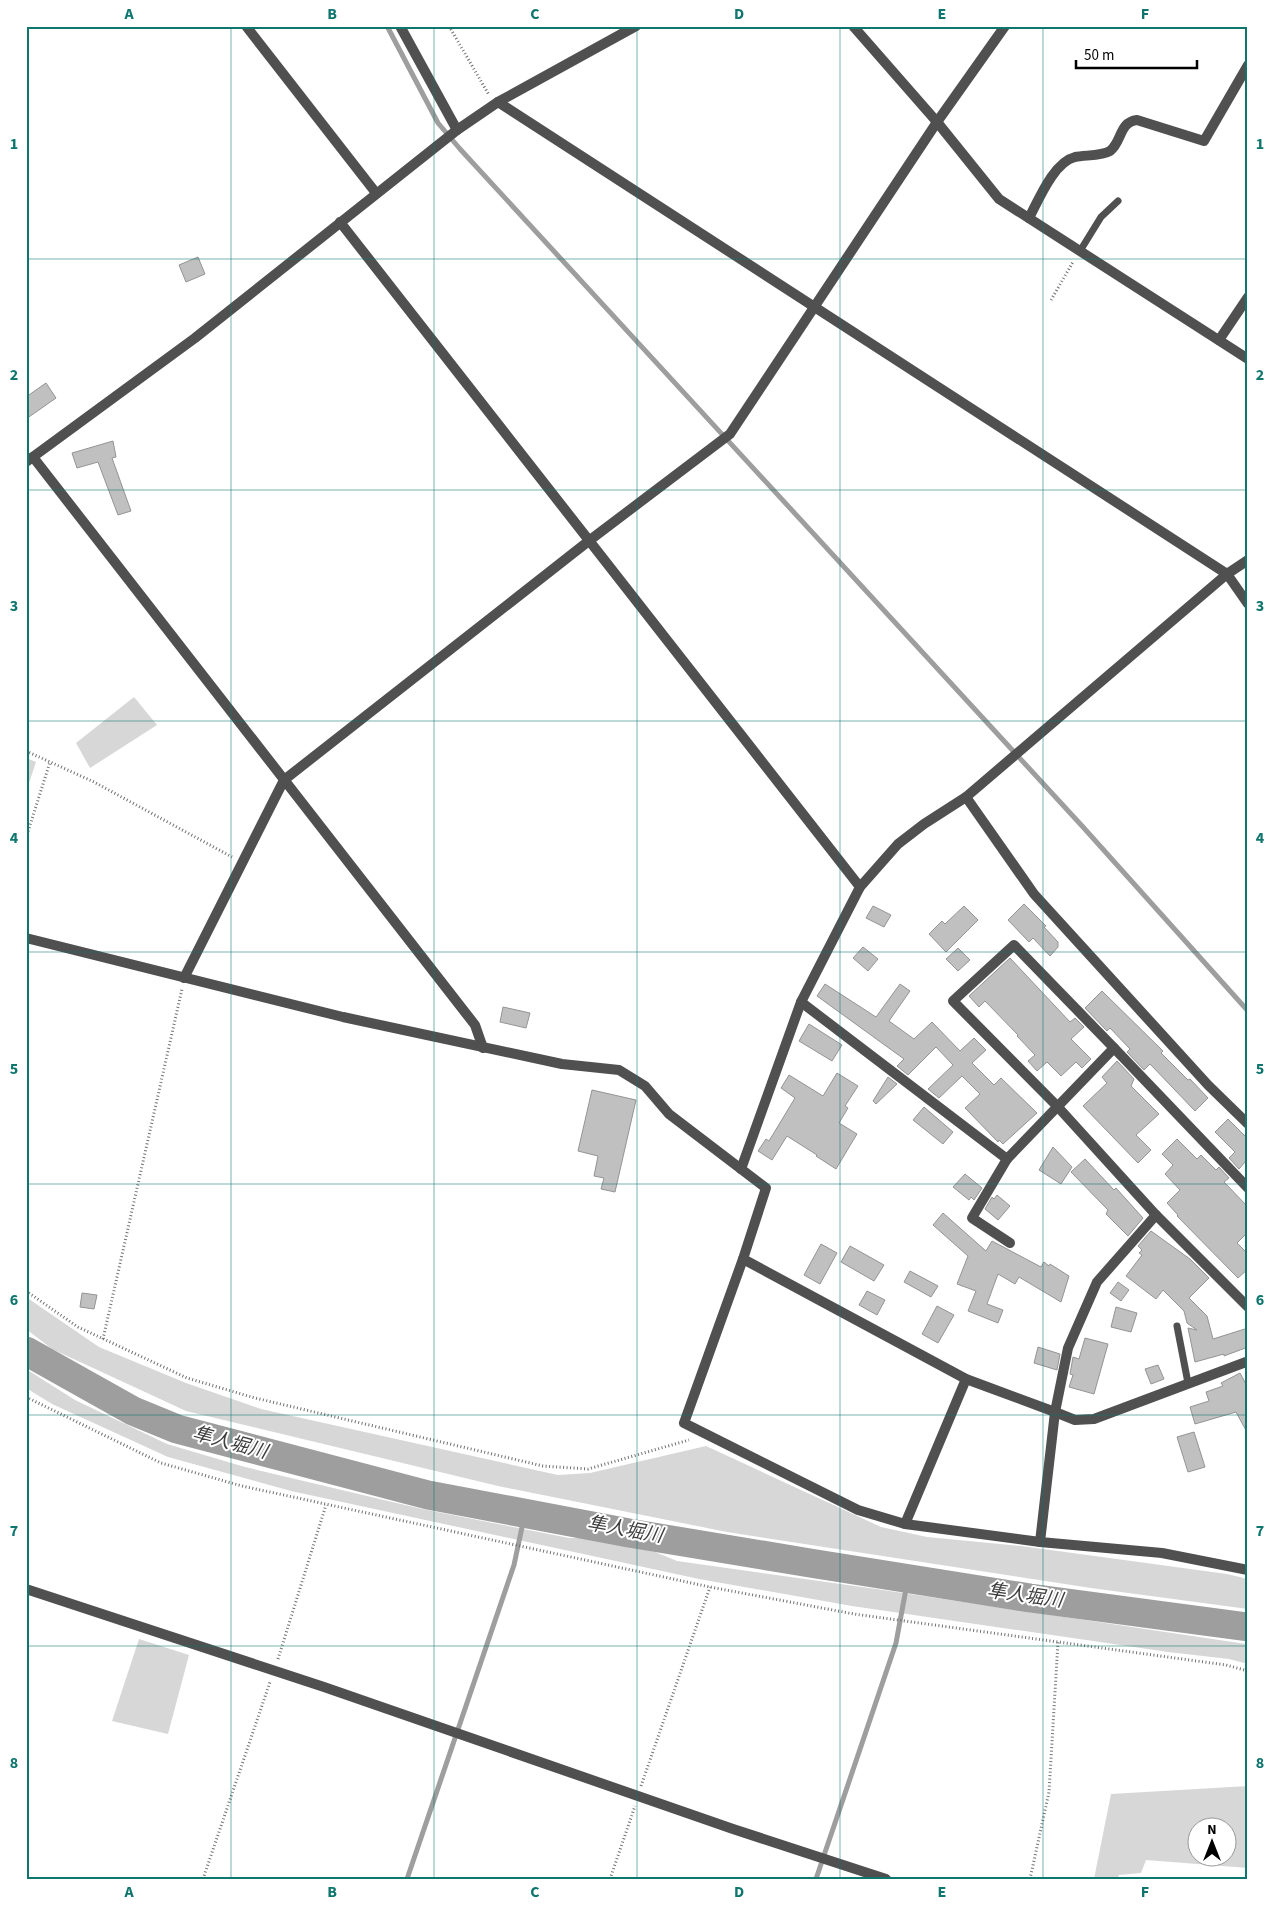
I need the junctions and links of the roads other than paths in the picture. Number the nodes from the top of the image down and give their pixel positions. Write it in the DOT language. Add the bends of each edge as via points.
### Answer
graph roads {
  1 [pos="246,26"];
  2 [pos="400,26"];
  3 [pos="636,26"];
  4 [pos="853,26"];
  5 [pos="1005,26"];
  6 [pos="1248,65"];
  7 [pos="496,103"];
  8 [pos="937,122"];
  9 [pos="457,130"];
  10 [pos="376,193"];
  11 [pos="1118,201"];
  12 [pos="1029,218"];
  13 [pos="340,222"];
  14 [pos="1080,251"];
  15 [pos="1248,297"];
  16 [pos="815,306"];
  17 [pos="1219,340"];
  18 [pos="1248,359"];
  19 [pos="29,459"];
  20 [pos="590,540"];
  21 [pos="1248,560"];
  22 [pos="1227,574"];
  23 [pos="1248,604"];
  24 [pos="284,780"];
  25 [pos="966,797"];
  26 [pos="860,887"];
  27 [pos="26,938"];
  28 [pos="184,978"];
  29 [pos="801,1002"];
  30 [pos="484,1048"];
  31 [pos="1114,1048"];
  32 [pos="1057,1106"];
  33 [pos="1248,1124"];
  34 [pos="1007,1159"];
  35 [pos="741,1169"];
  36 [pos="1248,1188"];
  37 [pos="1156,1215"];
  38 [pos="1010,1243"];
  39 [pos="743,1259"];
  40 [pos="1248,1307"];
  41 [pos="1177,1326"];
  42 [pos="1248,1364"];
  43 [pos="966,1379"];
  44 [pos="1188,1383"];
  45 [pos="1055,1412"];
  46 [pos="905,1524"];
  47 [pos="1040,1542"];
  48 [pos="1248,1570"];
  49 [pos="26,1590"];
  50 [pos="886,1879"];
  1 -- 10 [label="street"];
  2 -- 9 [label="street"];
  3 -- 7 [label="street"];
  4 -- 8 [label="street"];
  5 -- 8 [label="street"];
  6 -- 12 [label="street" via="1204,140 1137,120 1130,121 1109,152 1073,158 1061,164"];
  7 -- 9 [label="street"];
  7 -- 16 [label="street"];
  8 -- 12 [label="street" via="999,199"];
  8 -- 16 [label="street"];
  9 -- 10 [label="street"];
  10 -- 13 [label="street"];
  11 -- 14 [label="lane" via="1101,217"];
  12 -- 14 [label="street"];
  13 -- 19 [label="street" via="195,338"];
  13 -- 20 [label="street"];
  14 -- 17 [label="street"];
  15 -- 17 [label="street"];
  16 -- 20 [label="street" via="730,434"];
  16 -- 22 [label="street"];
  17 -- 18 [label="street"];
  19 -- 24 [label="street"];
  20 -- 24 [label="street"];
  20 -- 26 [label="street"];
  21 -- 22 [label="street"];
  22 -- 23 [label="street"];
  22 -- 25 [label="street"];
  24 -- 28 [label="street"];
  24 -- 30 [label="street" via="475,1025"];
  25 -- 26 [label="street" via="898,844"];
  25 -- 33 [label="street" via="1034,894 1208,1085"];
  26 -- 29 [label="street"];
  27 -- 28 [label="street"];
  28 -- 30 [label="street"];
  29 -- 34 [label="street"];
  29 -- 35 [label="street"];
  30 -- 35 [label="street" via="562,1064 619,1070 645,1086 669,1114"];
  31 -- 32 [label="street"];
  31 -- 32 [label="street" via="1014,945 953,1001"];
  31 -- 36 [label="street"];
  32 -- 34 [label="street"];
  32 -- 37 [label="street"];
  34 -- 38 [label="street" via="972,1218"];
  35 -- 39 [label="street" via="766,1188"];
  37 -- 40 [label="street"];
  37 -- 45 [label="street" via="1097,1282 1068,1348"];
  39 -- 43 [label="street"];
  39 -- 46 [label="street" via="684,1423 858,1510"];
  41 -- 44 [label="lane"];
  42 -- 44 [label="street" via="1246,1362"];
  43 -- 45 [label="street"];
  43 -- 46 [label="street"];
  44 -- 45 [label="street" via="1094,1418 1074,1420"];
  45 -- 47 [label="street"];
  46 -- 47 [label="street"];
  47 -- 48 [label="street" via="1162,1553"];
  49 -- 50 [label="street" via="274,1670"];
}
